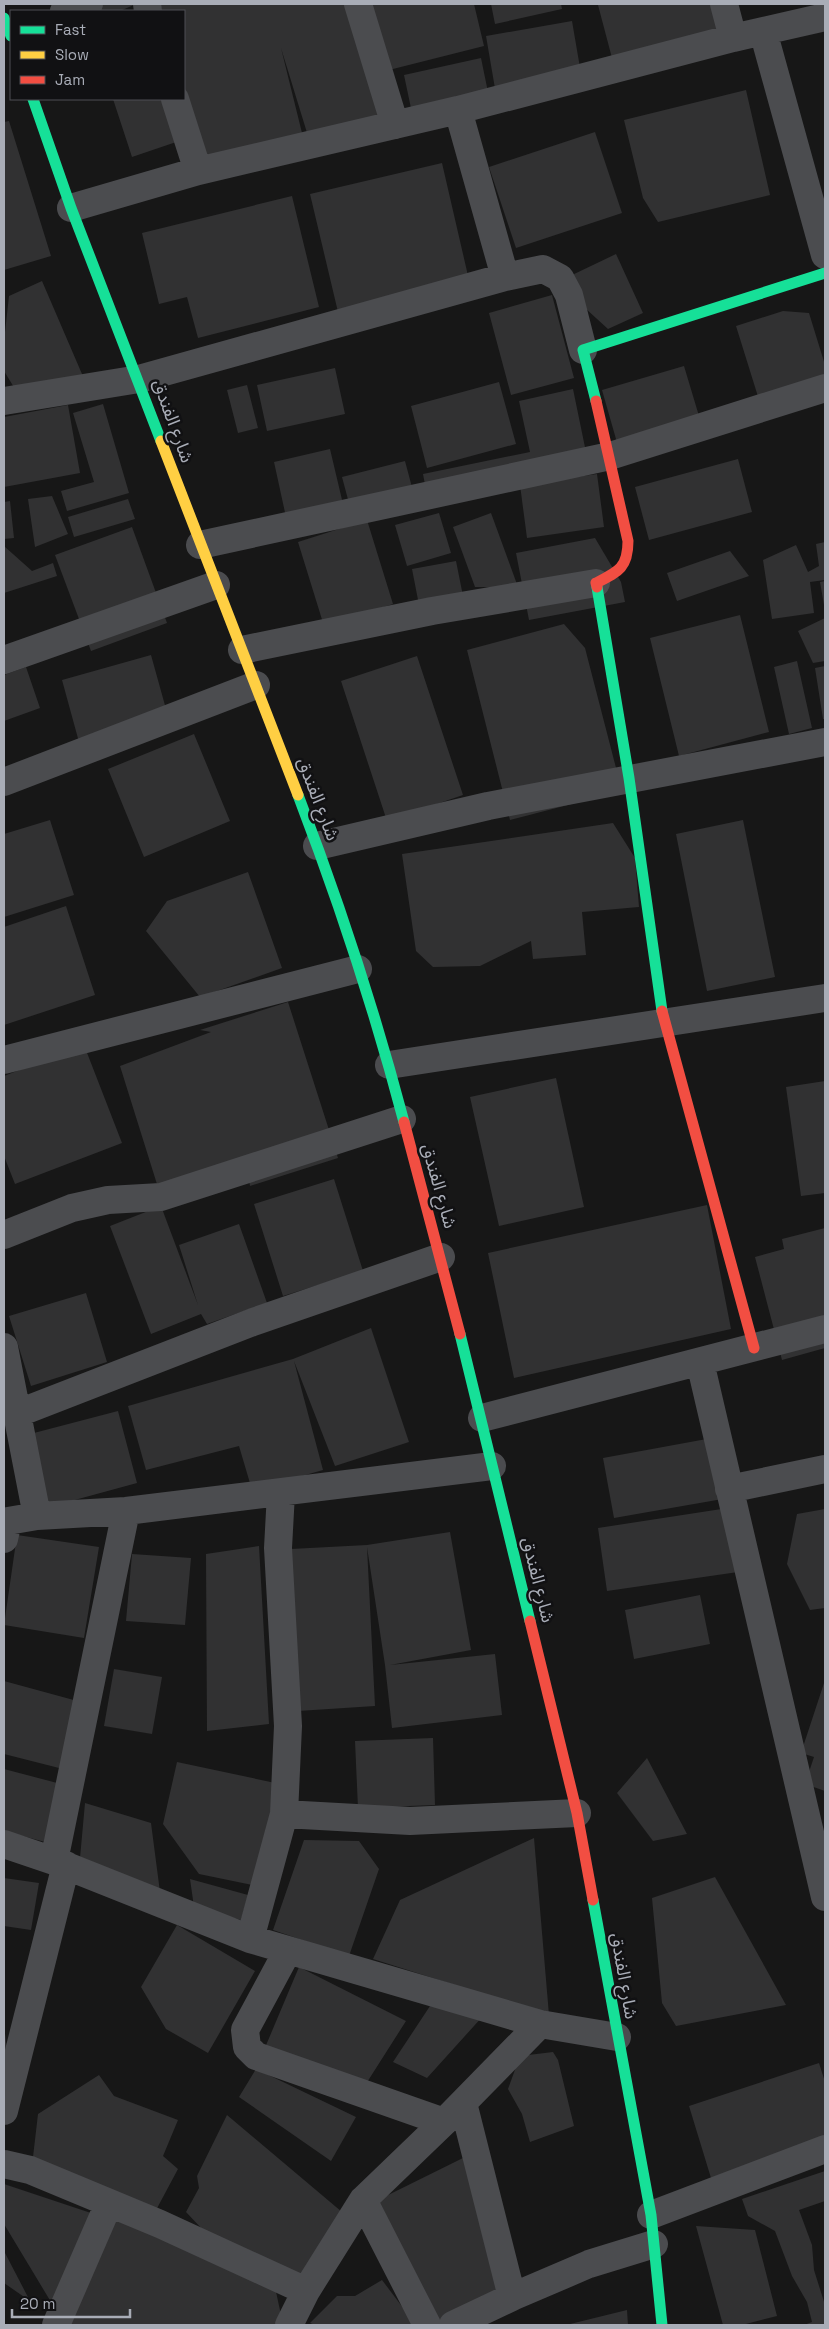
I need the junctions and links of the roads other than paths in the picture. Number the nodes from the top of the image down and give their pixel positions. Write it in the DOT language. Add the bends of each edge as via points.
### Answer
graph roads {
  1 [pos="88,4"];
  2 [pos="358,4"];
  3 [pos="724,4"];
  4 [pos="67,10"];
  5 [pos="825,18"];
  6 [pos="763,31"];
  7 [pos="733,38"];
  8 [pos="33,100"];
  9 [pos="175,100"];
  10 [pos="458,110"];
  11 [pos="395,125"];
  12 [pos="198,171"];
  13 [pos="71,208"];
  14 [pos="825,255"];
  15 [pos="825,273"];
  16 [pos="506,277"];
  17 [pos="583,350"];
  18 [pos="139,379"];
  19 [pos="825,388"];
  20 [pos="4,402"];
  21 [pos="610,456"];
  22 [pos="200,545"];
  23 [pos="596,582"];
  24 [pos="216,585"];
  25 [pos="242,650"];
  26 [pos="4,660"];
  27 [pos="256,686"];
  28 [pos="825,742"];
  29 [pos="629,778"];
  30 [pos="4,782"];
  31 [pos="317,846"];
  32 [pos="358,968"];
  33 [pos="825,998"];
  34 [pos="664,1022"];
  35 [pos="4,1060"];
  36 [pos="389,1065"];
  37 [pos="402,1119"];
  38 [pos="4,1235"];
  39 [pos="441,1257"];
  40 [pos="825,1329"];
  41 [pos="4,1347"];
  42 [pos="754,1348"];
  43 [pos="700,1362"];
  44 [pos="16,1414"];
  45 [pos="482,1418"];
  46 [pos="492,1466"];
  47 [pos="825,1469"];
  48 [pos="729,1489"];
  49 [pos="281,1493"];
  50 [pos="126,1511"];
  51 [pos="37,1516"];
  52 [pos="5,1527"];
  53 [pos="578,1813"];
  54 [pos="284,1814"];
  55 [pos="4,1844"];
  56 [pos="60,1863"];
  57 [pos="825,1896"];
  58 [pos="250,1939"];
  59 [pos="288,1950"];
  60 [pos="540,2024"];
  61 [pos="617,2037"];
  62 [pos="5,2102"];
  63 [pos="464,2103"];
  64 [pos="444,2122"];
  65 [pos="825,2149"];
  66 [pos="4,2164"];
  67 [pos="363,2200"];
  68 [pos="109,2203"];
  69 [pos="650,2215"];
  70 [pos="654,2244"];
  71 [pos="306,2291"];
  72 [pos="512,2297"];
  73 [pos="465,2323"];
  74 [pos="56,2325"];
  75 [pos="289,2325"];
  76 [pos="427,2325"];
  77 [pos="662,2325"];
  1 -- 4 [label="street"];
  2 -- 11 [label="street"];
  3 -- 7 [label="street"];
  5 -- 6 [label="street"];
  6 -- 7 [label="street"];
  6 -- 14 [label="street"];
  7 -- 10 [label="street"];
  8 -- 13 [label="street, شارع الفندق"];
  9 -- 12 [label="street"];
  10 -- 11 [label="street"];
  10 -- 16 [label="street"];
  11 -- 12 [label="street"];
  12 -- 13 [label="street"];
  13 -- 18 [label="street, شارع الفندق"];
  15 -- 17 [label="street"];
  16 -- 17 [label="street" via="543,269 560,278 569,295"];
  16 -- 18 [label="street"];
  17 -- 21 [label="street"];
  18 -- 20 [label="street"];
  18 -- 22 [label="street, شارع الفندق"];
  19 -- 21 [label="street"];
  21 -- 22 [label="street"];
  21 -- 23 [label="street" via="629,556 622,569"];
  22 -- 24 [label="street, شارع الفندق"];
  23 -- 25 [label="street"];
  23 -- 29 [label="street"];
  24 -- 25 [label="street, شارع الفندق"];
  24 -- 26 [label="street"];
  25 -- 27 [label="street, شارع الفندق"];
  27 -- 30 [label="street"];
  27 -- 31 [label="street, شارع الفندق"];
  28 -- 29 [label="street"];
  29 -- 31 [label="street" via="488,806"];
  29 -- 34 [label="street"];
  31 -- 32 [label="street, شارع الفندق"];
  32 -- 35 [label="street"];
  32 -- 36 [label="street, شارع الفندق"];
  33 -- 34 [label="street"];
  34 -- 36 [label="street"];
  34 -- 42 [label="street"];
  36 -- 37 [label="street, شارع الفندق"];
  37 -- 38 [label="street" via="161,1197 108,1200 72,1208"];
  37 -- 39 [label="street, شارع الفندق"];
  39 -- 44 [label="street" via="253,1322"];
  39 -- 45 [label="street, شارع الفندق"];
  40 -- 42 [label="street"];
  41 -- 44 [label="street"];
  42 -- 43 [label="street"];
  43 -- 45 [label="street"];
  43 -- 48 [label="street"];
  44 -- 51 [label="street"];
  45 -- 46 [label="street, شارع الفندق"];
  46 -- 49 [label="street"];
  46 -- 53 [label="street, شارع الفندق"];
  47 -- 48 [label="street"];
  48 -- 57 [label="street"];
  49 -- 50 [label="street"];
  49 -- 54 [label="street" via="278,1548 288,1726"];
  50 -- 51 [label="street"];
  50 -- 56 [label="street"];
  51 -- 52 [label="street"];
  53 -- 54 [label="street" via="410,1820"];
  53 -- 61 [label="street, شارع الفندق"];
  54 -- 58 [label="street"];
  55 -- 56 [label="street"];
  56 -- 58 [label="street"];
  56 -- 62 [label="street"];
  58 -- 59 [label="street"];
  59 -- 60 [label="street"];
  59 -- 64 [label="street" via="245,2030 247,2046 256,2056"];
  60 -- 61 [label="street"];
  60 -- 63 [label="street"];
  61 -- 69 [label="street, شارع الفندق"];
  63 -- 64 [label="street"];
  63 -- 72 [label="street"];
  64 -- 67 [label="street"];
  65 -- 69 [label="street"];
  66 -- 68 [label="street" via="30,2170"];
  67 -- 71 [label="street"];
  67 -- 76 [label="street"];
  68 -- 71 [label="street"];
  68 -- 74 [label="street"];
  69 -- 70 [label="street, شارع الفندق"];
  70 -- 72 [label="street" via="589,2264"];
  70 -- 77 [label="street, شارع الفندق"];
  71 -- 75 [label="street"];
  72 -- 73 [label="street"];
}
